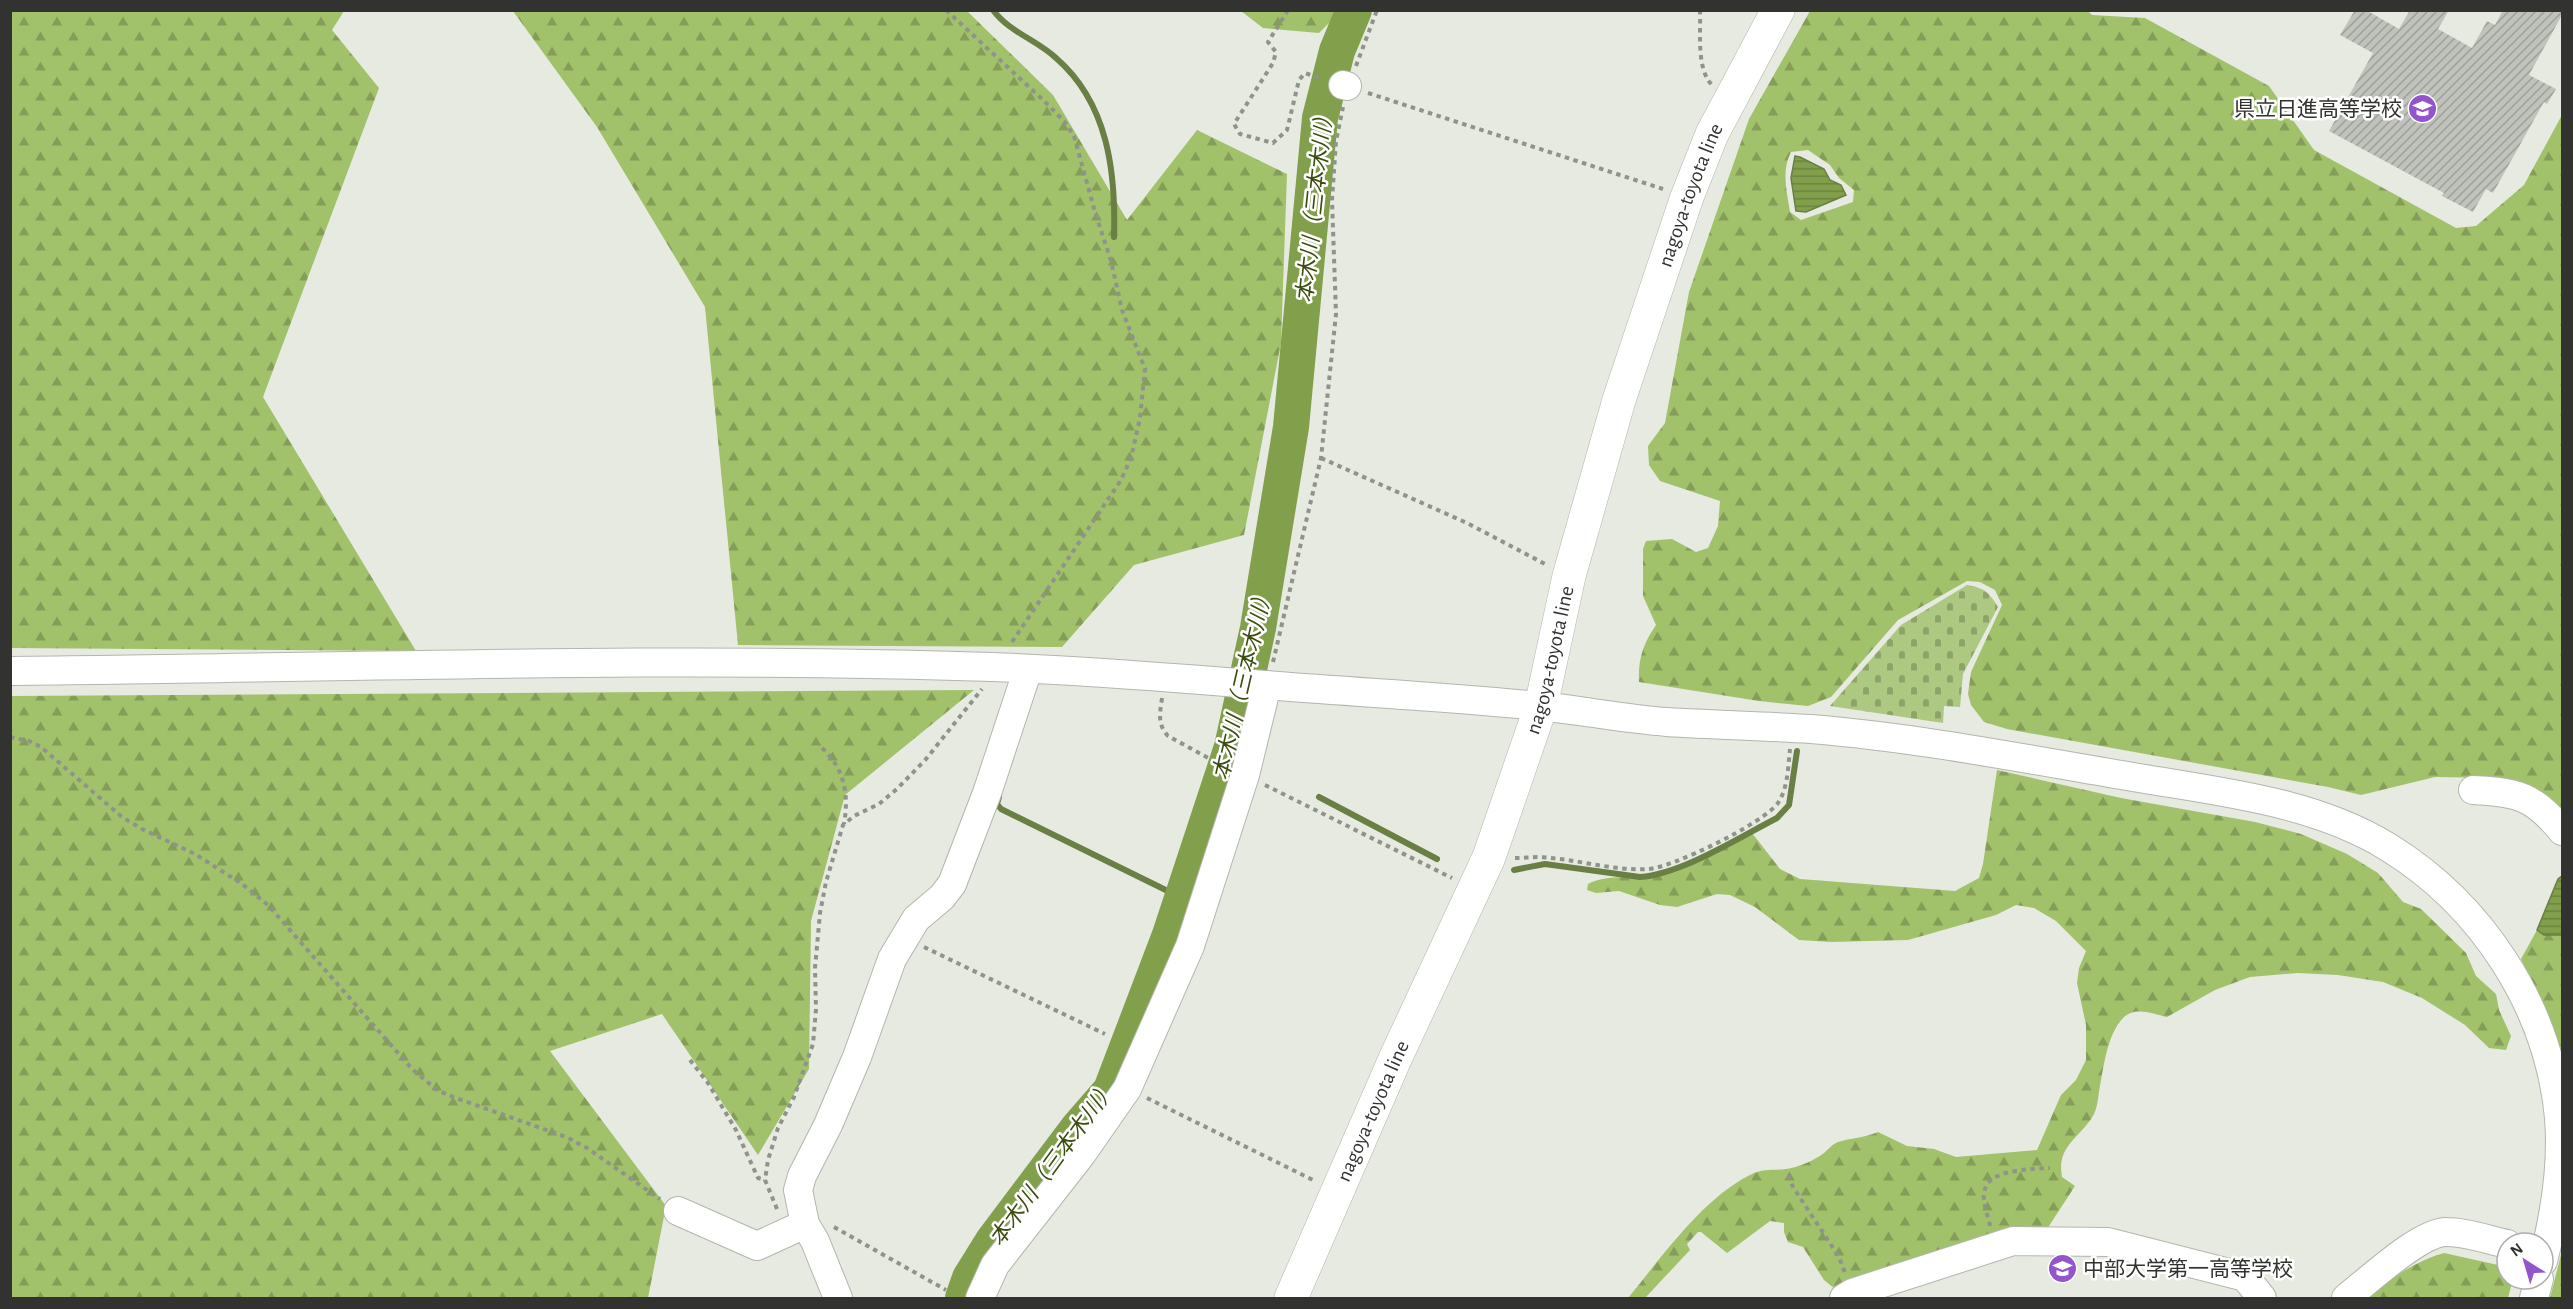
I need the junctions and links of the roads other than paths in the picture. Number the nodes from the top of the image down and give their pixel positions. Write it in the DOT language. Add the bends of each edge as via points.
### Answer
graph roads {
  1 [pos="1778,10"];
  2 [pos="1028,669"];
  3 [pos="10,671"];
  4 [pos="1266,685"];
  5 [pos="1541,706"];
  6 [pos="2473,790"];
  7 [pos="2562,831"];
  8 [pos="678,1211"];
  9 [pos="798,1227"];
  10 [pos="2550,1231"];
  11 [pos="2495,1242"];
  12 [pos="1848,1296"];
  13 [pos="837,1299"];
  14 [pos="980,1299"];
  15 [pos="1291,1299"];
  16 [pos="2262,1299"];
  17 [pos="2346,1299"];
  1 -- 5 [label="main road, nagoya-toyota line" via="1712,134 1687,197 1619,400 1569,576"];
  2 -- 3 [label="street" via="596,662"];
  2 -- 4 [label="street"];
  2 -- 9 [label="street" via="952,884 916,919 892,959 857,1057 802,1176"];
  4 -- 5 [label="street"];
  4 -- 14 [label="street" via="1245,775 1190,946 1127,1089 995,1265"];
  5 -- 10 [label="street" via="1658,721 1792,728 1923,743 2162,782 2316,814 2388,847 2432,879 2489,938 2535,1020 2559,1116 2558,1178"];
  5 -- 15 [label="main road, nagoya-toyota line" via="1491,851"];
  6 -- 7 [label="street" via="2511,793 2528,799 2546,810"];
  8 -- 9 [label="street" via="757,1246"];
  9 -- 13 [label="street" via="815,1241"];
  11 -- 17 [label="street" via="2447,1232 2431,1234"];
  12 -- 16 [label="street" via="2013,1241 2108,1242 2246,1277"];
}
